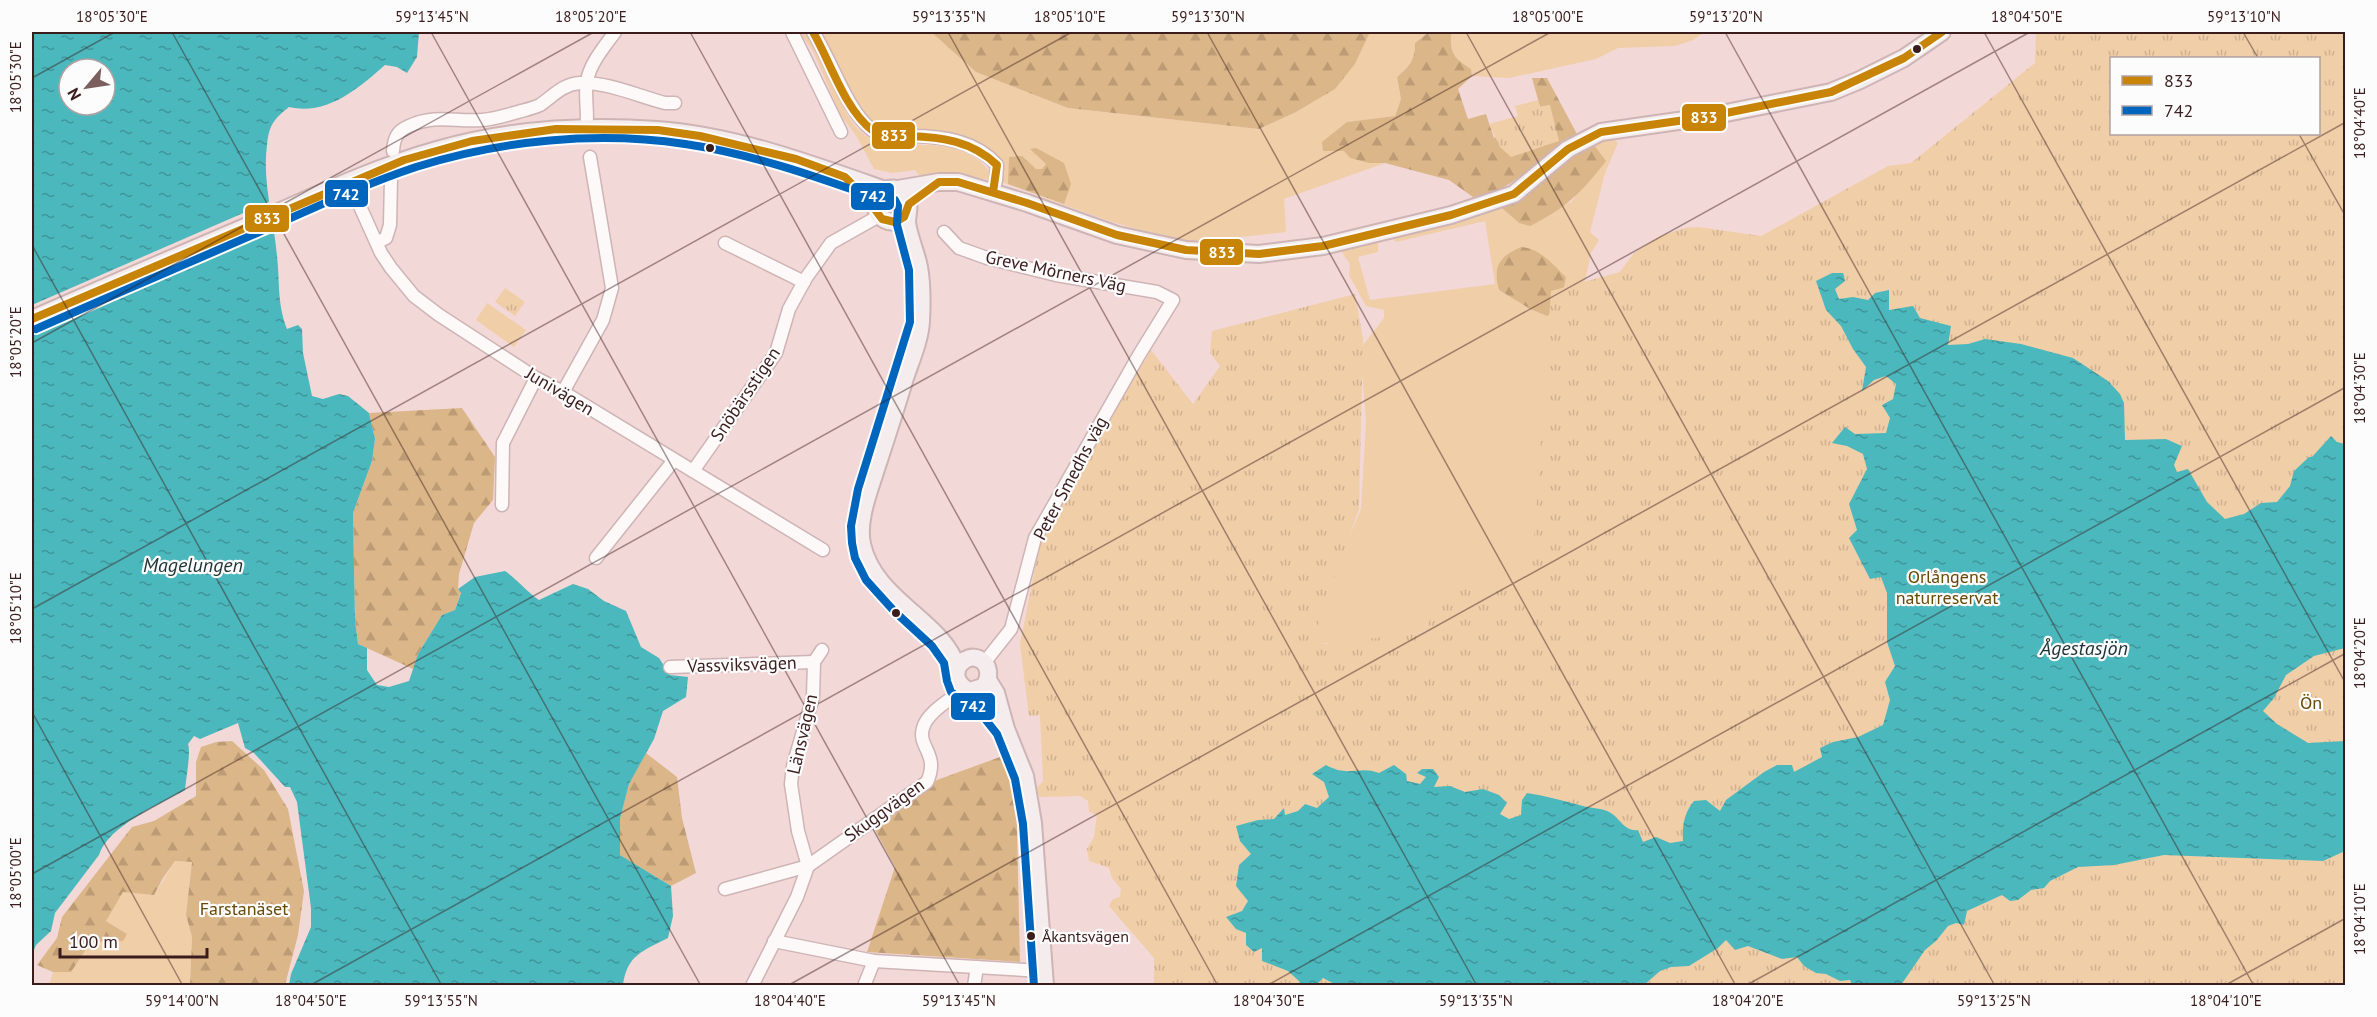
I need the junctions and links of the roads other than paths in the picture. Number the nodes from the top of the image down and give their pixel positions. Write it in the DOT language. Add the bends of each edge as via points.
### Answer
graph roads {
  1 [pos="615,32"];
  2 [pos="792,32"];
  3 [pos="813,32"];
  4 [pos="1942,32"];
  5 [pos="586,83"];
  6 [pos="675,103"];
  7 [pos="586,129"];
  8 [pos="841,132"];
  9 [pos="393,151"];
  10 [pos="590,157"];
  11 [pos="845,177"];
  12 [pos="391,179"];
  13 [pos="349,182"];
  14 [pos="939,182"];
  15 [pos="892,190"];
  16 [pos="993,192"];
  17 [pos="908,208"];
  18 [pos="880,215"];
  19 [pos="944,232"];
  20 [pos="378,242"];
  21 [pos="725,243"];
  22 [pos="919,268"];
  23 [pos="804,282"];
  24 [pos="1173,300"];
  25 [pos="32,319"];
  26 [pos="536,378"];
  27 [pos="563,392"];
  28 [pos="674,460"];
  29 [pos="693,471"];
  30 [pos="502,505"];
  31 [pos="823,550"];
  32 [pos="596,558"];
  33 [pos="822,650"];
  34 [pos="814,662"];
  35 [pos="970,663"];
  36 [pos="670,667"];
  37 [pos="988,680"];
  38 [pos="965,688"];
  39 [pos="1006,729"];
  40 [pos="808,866"];
  41 [pos="725,889"];
  42 [pos="774,941"];
  43 [pos="874,961"];
  44 [pos="977,967"];
  45 [pos="1044,978"];
  46 [pos="752,986"];
  47 [pos="864,986"];
  48 [pos="974,986"];
  1 -- 5 [label="street" via="589,71"];
  2 -- 8 [label="street"];
  3 -- 16 [label="street" via="861,121 875,132 937,137 974,147 997,165"];
  4 -- 16 [label="main road" via="1904,58 1831,92 1706,117 1601,132 1568,149 1514,194 1323,246 1259,254 1186,250 1117,235"];
  5 -- 6 [label="street"];
  5 -- 7 [label="street"];
  5 -- 9 [label="street" via="561,88 538,106 484,120 424,120 399,132"];
  7 -- 11 [label="main road" via="658,130 700,136 796,159"];
  7 -- 13 [label="main road" via="556,129 472,141 404,160"];
  10 -- 27 [label="street" via="612,288 603,320"];
  11 -- 15 [label="main road"];
  11 -- 18 [label="main road"];
  12 -- 20 [label="street" via="390,225 386,238"];
  13 -- 20 [label="street, Junivägen"];
  13 -- 25 [label="main road"];
  14 -- 15 [label="main road"];
  14 -- 16 [label="main road" via="958,182"];
  14 -- 17 [label="main road"];
  15 -- 17 [label="main road" via="906,196"];
  15 -- 18 [label="main road" via="876,200"];
  17 -- 18 [label="main road" via="899,221"];
  17 -- 22 [label="main road"];
  18 -- 22 [label="main road"];
  18 -- 23 [label="street, Snöbärsstigen" via="831,243"];
  19 -- 24 [label="street, Greve Mörners Väg" via="958,248 987,258 1056,275 1157,292"];
  20 -- 26 [label="street, Junivägen" via="381,253 414,296"];
  21 -- 23 [label="street"];
  22 -- 35 [label="main road" via="921,323 868,492 861,534 874,574 900,603 940,639 962,651"];
  23 -- 29 [label="street, Snöbärsstigen" via="789,309 776,353"];
  24 -- 35 [label="street, Peter Smedhs väg" via="1035,538 1011,629"];
  26 -- 27 [label="street, Junivägen"];
  26 -- 30 [label="street" via="503,443"];
  27 -- 28 [label="street, Junivägen"];
  28 -- 29 [label="street, Junivägen"];
  28 -- 32 [label="street"];
  29 -- 31 [label="street, Junivägen"];
  33 -- 34 [label="street"];
  34 -- 36 [label="street, Vassviksvägen"];
  34 -- 40 [label="street, Länsvägen" via="813,697 791,784"];
  35 -- 37 [label="main road" via="988,668"];
  35 -- 38 [label="main road" via="957,679"];
  37 -- 38 [label="main road" via="983,687"];
  37 -- 39 [label="main road" via="996,693"];
  38 -- 39 [label="main road" via="985,702"];
  38 -- 40 [label="street, Skuggvägen" via="929,717 923,727 922,738 933,770 927,782"];
  39 -- 45 [label="main road" via="1025,776 1033,823"];
  40 -- 41 [label="street"];
  40 -- 42 [label="street"];
  42 -- 43 [label="street"];
  42 -- 46 [label="street"];
  43 -- 44 [label="street"];
  43 -- 47 [label="street"];
  44 -- 45 [label="street"];
  44 -- 48 [label="street"];
}
